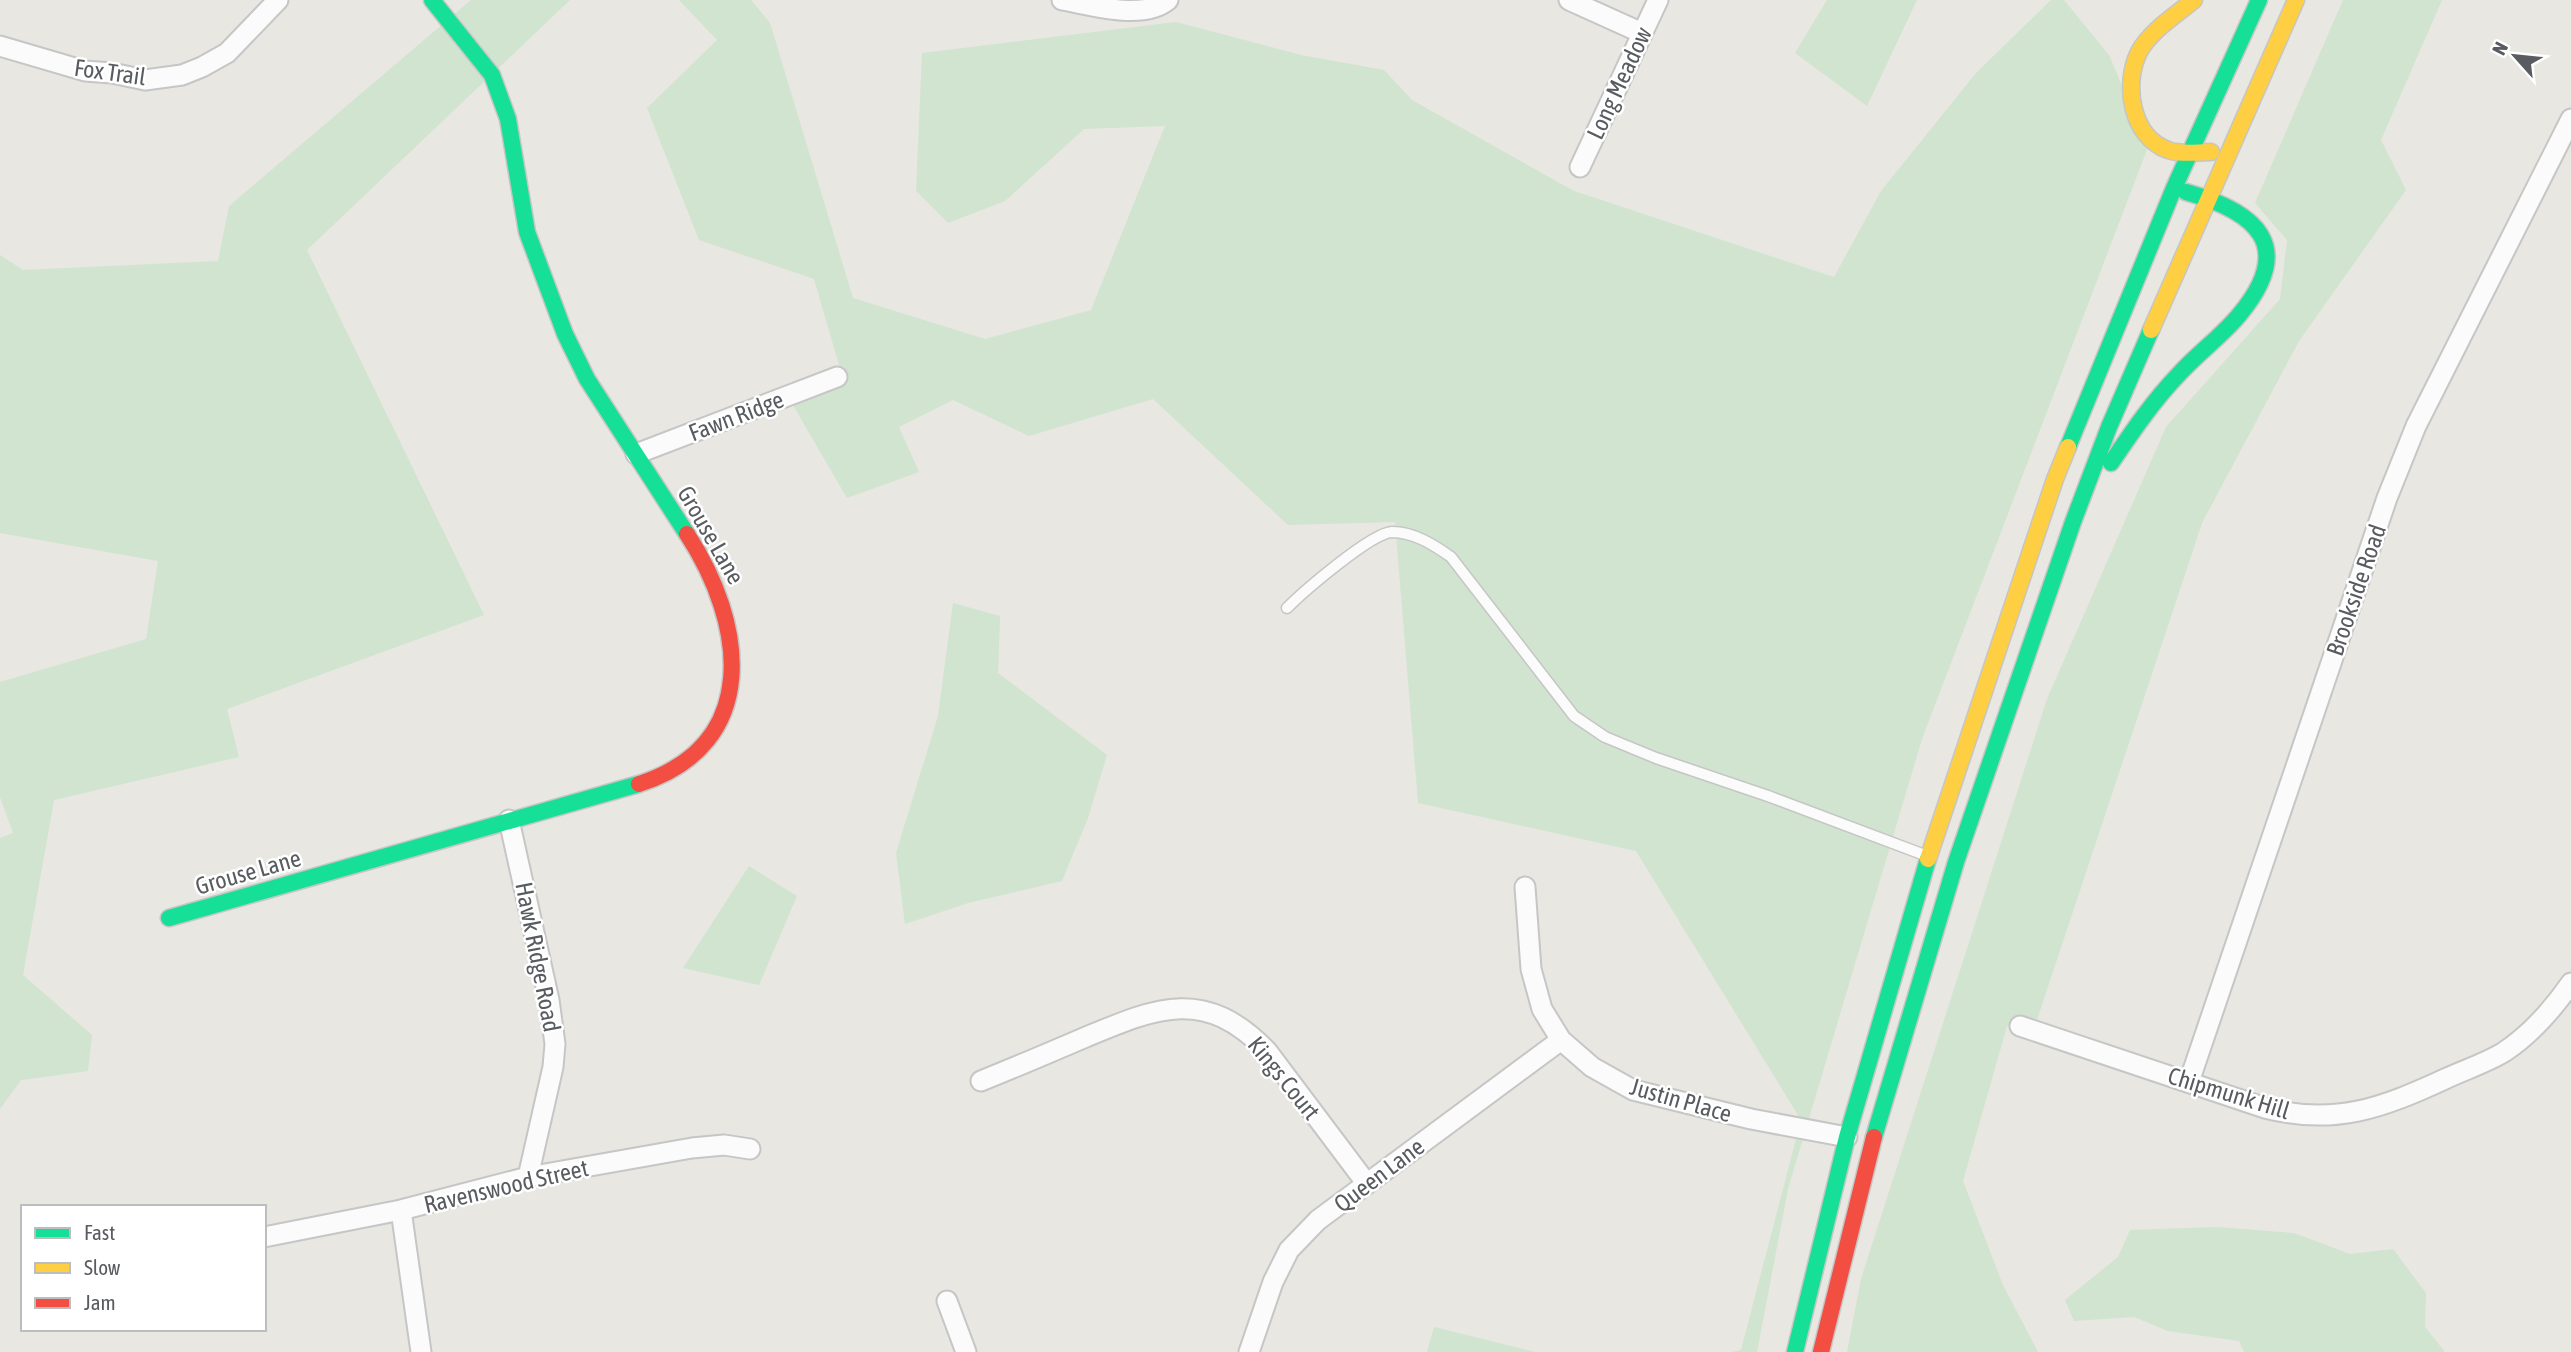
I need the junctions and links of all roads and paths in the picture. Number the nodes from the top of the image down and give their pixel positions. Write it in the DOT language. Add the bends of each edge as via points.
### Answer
graph roads {
  1 [pos="278,0"];
  2 [pos="432,0"];
  3 [pos="1062,0"];
  4 [pos="1168,0"];
  5 [pos="1569,0"];
  6 [pos="1658,0"];
  7 [pos="2194,0"];
  8 [pos="2259,0"];
  9 [pos="2296,0"];
  10 [pos="1642,33"];
  11 [pos="0,46"];
  12 [pos="2569,129"];
  13 [pos="2190,151"];
  14 [pos="2226,153"];
  15 [pos="1580,167"];
  16 [pos="2174,188"];
  17 [pos="2207,198"];
  18 [pos="836,377"];
  19 [pos="636,454"];
  20 [pos="2073,522"];
  21 [pos="1287,608"];
  22 [pos="509,820"];
  23 [pos="1929,857"];
  24 [pos="1525,887"];
  25 [pos="169,918"];
  26 [pos="2571,983"];
  27 [pos="2020,1026"];
  28 [pos="1561,1040"];
  29 [pos="981,1081"];
  30 [pos="2189,1082"];
  31 [pos="1847,1137"];
  32 [pos="750,1149"];
  33 [pos="527,1177"];
  34 [pos="1367,1184"];
  35 [pos="401,1210"];
  36 [pos="266,1237"];
  37 [pos="947,1301"];
  38 [pos="421,1352"];
  39 [pos="966,1352"];
  40 [pos="1250,1352"];
  41 [pos="1795,1352"];
  42 [pos="1821,1352"];
  1 -- 11 [label="street, Fox Trail" via="226,53 182,75 145,80 85,71"];
  2 -- 19 [label="main road, Grouse Lane" via="492,75 508,119 527,232 565,334 587,379"];
  3 -- 4 [label="street" via="1137,12"];
  5 -- 10 [label="street"];
  6 -- 10 [label="street, Long Meadow"];
  7 -- 13 [label="main road" via="2145,43 2130,79 2132,111 2152,142 2168,150"];
  8 -- 13 [label="main road"];
  9 -- 14 [label="main road"];
  10 -- 15 [label="street, Long Meadow"];
  12 -- 30 [label="street, Brookside Road" via="2416,426 2387,498"];
  13 -- 14 [label="main road"];
  13 -- 16 [label="main road"];
  14 -- 17 [label="main road"];
  16 -- 17 [label="main road"];
  16 -- 23 [label="main road" via="2055,479"];
  17 -- 20 [label="main road"];
  17 -- 20 [label="main road" via="2249,219 2263,236 2268,256 2264,272 2252,299 2231,324 2140,418"];
  18 -- 19 [label="street, Fawn Ridge"];
  19 -- 22 [label="main road, Grouse Lane" via="721,593 733,640 734,667 727,704 714,731 697,751 664,775"];
  20 -- 42 [label="main road" via="1918,985 1872,1145"];
  21 -- 23 [label="lane" via="1368,542 1391,532 1428,540 1451,557 1574,716 1605,737"];
  22 -- 25 [label="main road, Grouse Lane"];
  22 -- 33 [label="street, Hawk Ridge Road" via="555,1044"];
  23 -- 31 [label="main road"];
  24 -- 28 [label="street, Justin Place" via="1531,969 1542,1009"];
  26 -- 30 [label="street, Chipmunk Hill" via="2545,1016 2503,1053 2376,1108 2304,1116"];
  27 -- 30 [label="street, Chipmunk Hill"];
  28 -- 31 [label="street, Justin Place" via="1592,1067 1633,1090"];
  28 -- 34 [label="street, Queen Lane"];
  29 -- 34 [label="street, Kings Court" via="1136,1016 1164,1009 1210,1012 1251,1034 1267,1051"];
  31 -- 41 [label="main road"];
  32 -- 33 [label="street, Ravenswood Street" via="692,1149"];
  33 -- 35 [label="street, Ravenswood Street"];
  34 -- 40 [label="street, Queen Lane" via="1318,1220 1289,1251 1273,1282"];
  35 -- 36 [label="street, Ravenswood Street"];
  35 -- 38 [label="street"];
  37 -- 39 [label="street"];
}
